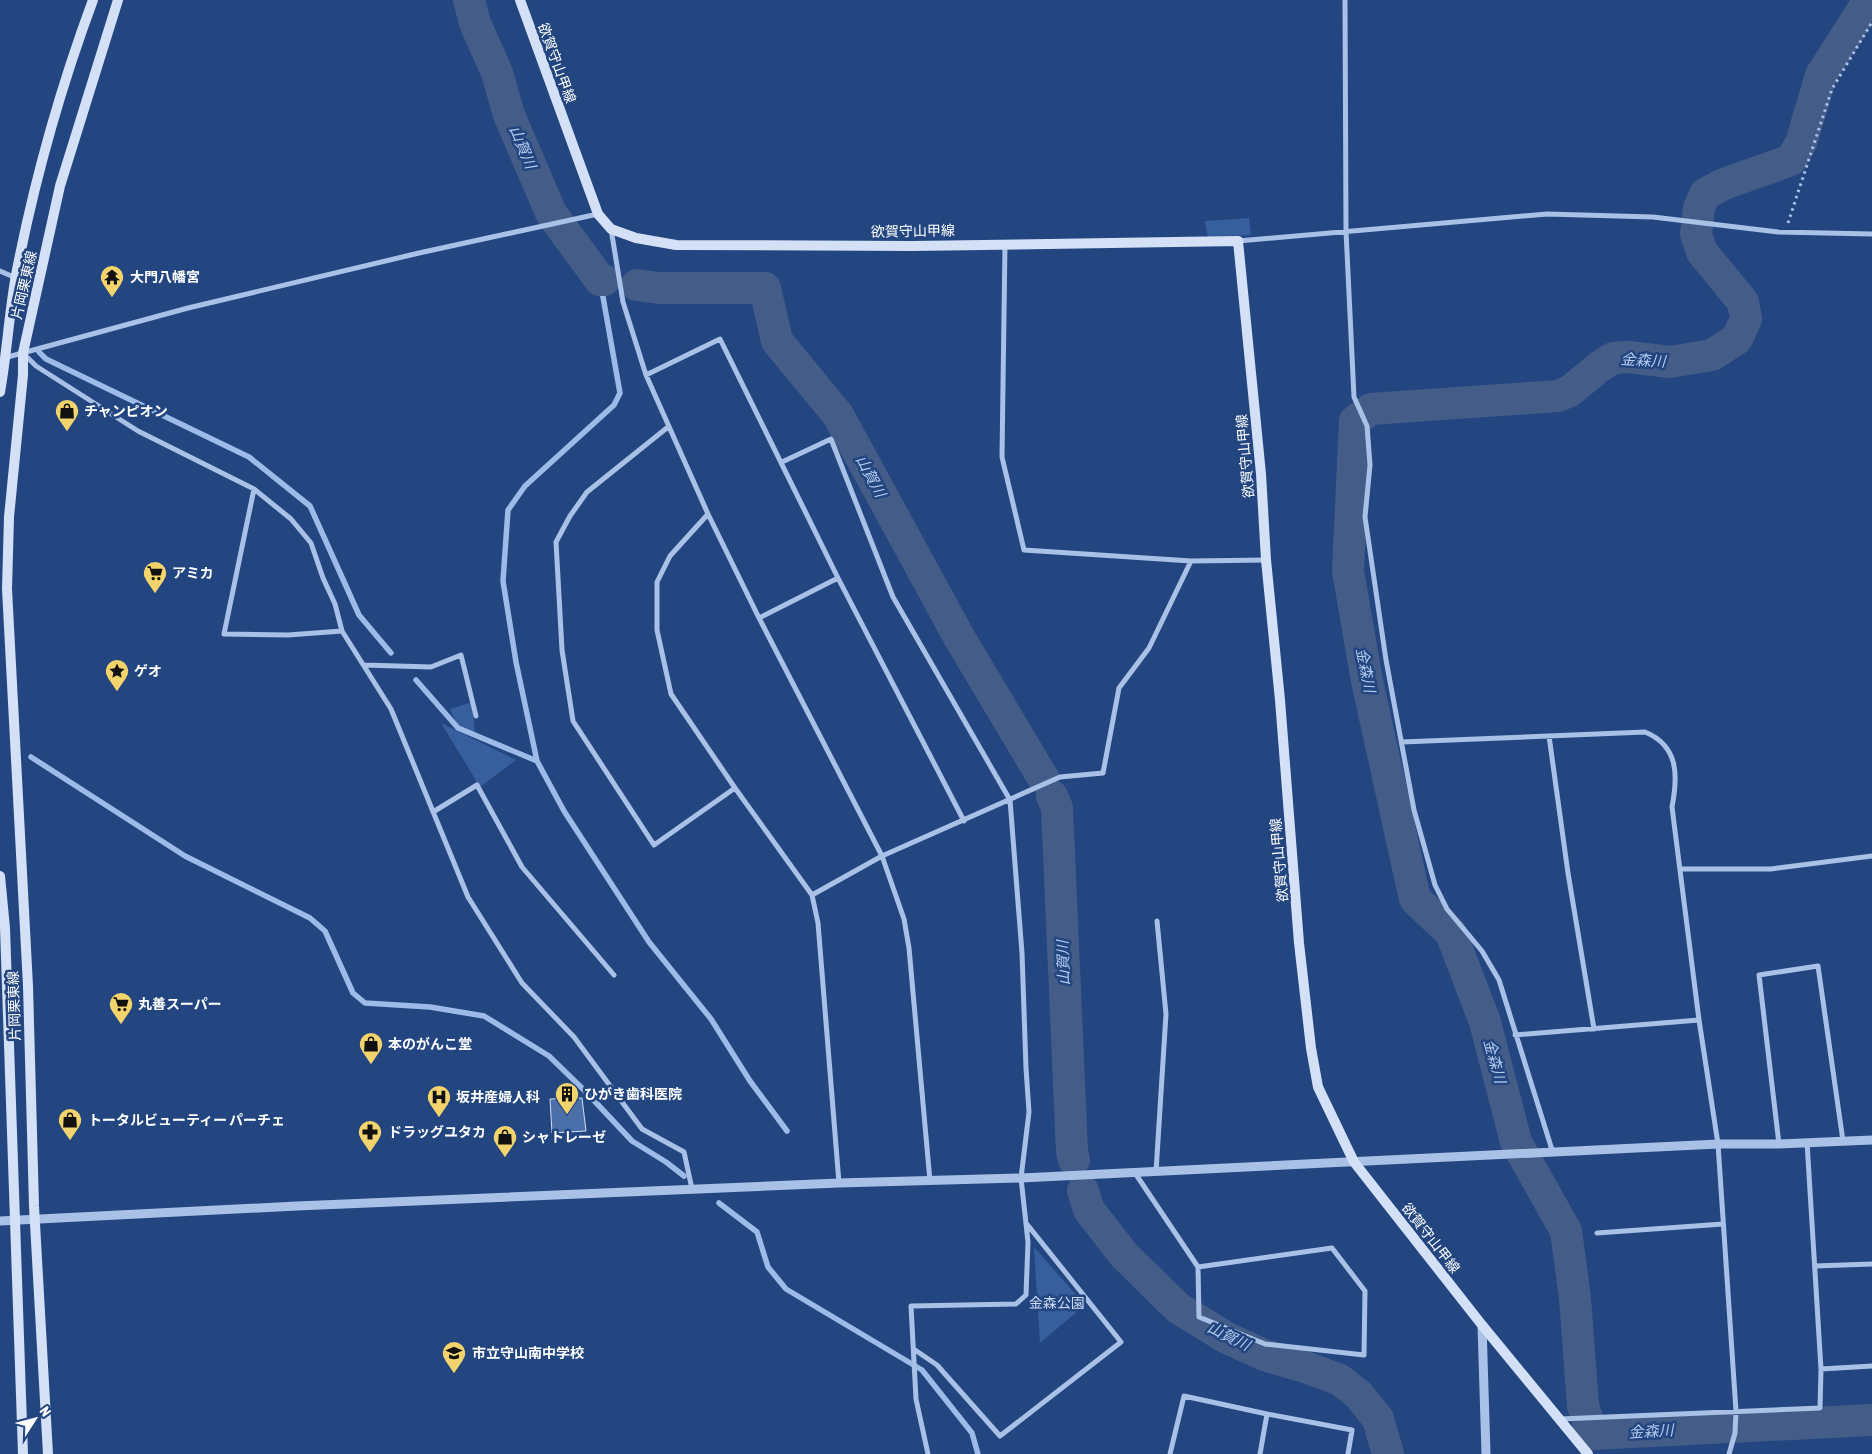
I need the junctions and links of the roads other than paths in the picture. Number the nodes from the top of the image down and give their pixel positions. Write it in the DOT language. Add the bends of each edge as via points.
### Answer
graph roads {
  1 [pos="93,0"];
  2 [pos="118,0"];
  3 [pos="520,0"];
  4 [pos="1345,0"];
  5 [pos="598,214"];
  6 [pos="611,229"];
  7 [pos="1346,231"];
  8 [pos="1872,234"];
  9 [pos="1238,241"];
  10 [pos="1004,244"];
  11 [pos="0,272"];
  12 [pos="16,278"];
  13 [pos="23,353"];
  14 [pos="3,358"];
  15 [pos="646,375"];
  16 [pos="0,392"];
  17 [pos="668,426"];
  18 [pos="782,462"];
  19 [pos="254,489"];
  20 [pos="708,514"];
  21 [pos="1266,560"];
  22 [pos="1191,561"];
  23 [pos="838,578"];
  24 [pos="759,618"];
  25 [pos="342,631"];
  26 [pos="364,665"];
  27 [pos="476,716"];
  28 [pos="1549,736"];
  29 [pos="1402,742"];
  30 [pos="735,788"];
  31 [pos="1010,800"];
  32 [pos="433,812"];
  33 [pos="964,821"];
  34 [pos="882,856"];
  35 [pos="1872,856"];
  36 [pos="1680,869"];
  37 [pos="0,876"];
  38 [pos="812,895"];
  39 [pos="1157,921"];
  40 [pos="614,975"];
  41 [pos="1699,1020"];
  42 [pos="1594,1029"];
  43 [pos="1515,1036"];
  44 [pos="1872,1140"];
  45 [pos="1843,1141"];
  46 [pos="1807,1142"];
  47 [pos="1718,1144"];
  48 [pos="1779,1144"];
  49 [pos="1553,1153"];
  50 [pos="1354,1162"];
  51 [pos="1156,1172"];
  52 [pos="1135,1173"];
  53 [pos="1021,1178"];
  54 [pos="930,1180"];
  55 [pos="839,1183"];
  56 [pos="692,1190"];
  57 [pos="35,1219"];
  58 [pos="15,1220"];
  59 [pos="0,1221"];
  60 [pos="1025,1222"];
  61 [pos="1723,1224"];
  62 [pos="1597,1233"];
  63 [pos="1872,1264"];
  64 [pos="1815,1266"];
  65 [pos="1198,1267"];
  66 [pos="1482,1325"];
  67 [pos="915,1350"];
  68 [pos="1872,1366"];
  69 [pos="1821,1369"];
  70 [pos="1736,1411"];
  71 [pos="1267,1414"];
  72 [pos="1559,1419"];
  73 [pos="23,1454"];
  74 [pos="48,1454"];
  75 [pos="928,1454"];
  76 [pos="1170,1454"];
  77 [pos="1260,1454"];
  78 [pos="1348,1454"];
  79 [pos="1486,1454"];
  80 [pos="1588,1454"];
  81 [pos="1729,1454"];
  1 -- 12 [label="main road, 片岡栗東線" via="71,60 33,194"];
  2 -- 13 [label="main road, 片岡栗東線" via="60,186"];
  3 -- 5 [label="main road, 欲賀守山甲線"];
  4 -- 7 [label="street"];
  5 -- 6 [label="main road, 欲賀守山甲線"];
  5 -- 13 [label="street" via="188,308"];
  6 -- 10 [label="main road, 欲賀守山甲線" via="636,238 676,245"];
  6 -- 15 [label="street" via="623,302"];
  7 -- 8 [label="street" via="1547,214 1653,218 1785,233"];
  7 -- 9 [label="street"];
  7 -- 29 [label="street" via="1354,397 1367,426 1370,465 1365,517"];
  9 -- 10 [label="main road, 欲賀守山甲線"];
  9 -- 21 [label="main road, 欲賀守山甲線" via="1261,474"];
  10 -- 22 [label="street" via="1002,457 1024,550"];
  11 -- 12 [label="street"];
  12 -- 14 [label="main road, 片岡栗東線"];
  13 -- 14 [label="street"];
  13 -- 19 [label="street" via="36,366 138,431"];
  13 -- 57 [label="main road, 片岡栗東線" via="9,517 7,589 28,986"];
  14 -- 16 [label="main road, 片岡栗東線"];
  15 -- 17 [label="street"];
  15 -- 18 [label="street" via="720,339"];
  17 -- 20 [label="street"];
  17 -- 30 [label="street" via="587,492 556,542 562,650 573,721 654,845"];
  18 -- 23 [label="street"];
  18 -- 31 [label="street" via="832,439 893,597"];
  19 -- 25 [label="street" via="291,519 311,543"];
  19 -- 25 [label="street" via="224,634"];
  20 -- 24 [label="street"];
  20 -- 30 [label="street" via="670,556 657,582 657,630 671,694"];
  21 -- 22 [label="street"];
  21 -- 50 [label="main road, 欲賀守山甲線" via="1311,1048 1318,1087"];
  22 -- 31 [label="street" via="1150,648 1119,688 1103,773 1060,777"];
  23 -- 24 [label="street"];
  23 -- 33 [label="street"];
  24 -- 34 [label="street"];
  25 -- 26 [label="street"];
  26 -- 27 [label="street" via="431,667 461,655"];
  26 -- 32 [label="street" via="391,709"];
  28 -- 29 [label="street"];
  28 -- 36 [label="street" via="1645,732 1656,736 1666,746 1675,766 1672,807"];
  28 -- 42 [label="street"];
  29 -- 43 [label="street" via="1414,810 1435,885 1447,909 1482,951 1499,980"];
  30 -- 38 [label="street"];
  31 -- 33 [label="street"];
  31 -- 53 [label="street" via="1022,953 1029,1112"];
  32 -- 40 [label="street" via="477,785 522,867"];
  32 -- 56 [label="street" via="468,897 522,982 574,1037 642,1129 684,1152"];
  33 -- 34 [label="street"];
  34 -- 38 [label="street"];
  34 -- 54 [label="street" via="904,919 909,948"];
  35 -- 36 [label="street" via="1771,869"];
  36 -- 41 [label="street"];
  37 -- 58 [label="main road, 片岡栗東線"];
  38 -- 55 [label="street" via="818,923"];
  39 -- 51 [label="street" via="1166,1014"];
  41 -- 42 [label="street"];
  41 -- 47 [label="street"];
  42 -- 43 [label="street"];
  43 -- 49 [label="street"];
  44 -- 45 [label="street"];
  45 -- 46 [label="street"];
  45 -- 48 [label="street" via="1818,966 1759,975"];
  46 -- 48 [label="street"];
  46 -- 64 [label="street"];
  47 -- 48 [label="street"];
  47 -- 49 [label="street"];
  47 -- 61 [label="street"];
  49 -- 50 [label="street"];
  50 -- 51 [label="street"];
  50 -- 66 [label="main road, 欲賀守山甲線"];
  51 -- 52 [label="street"];
  52 -- 53 [label="street"];
  52 -- 65 [label="street"];
  53 -- 54 [label="street"];
  53 -- 60 [label="street"];
  54 -- 55 [label="street"];
  55 -- 56 [label="street"];
  56 -- 57 [label="street"];
  57 -- 58 [label="street"];
  57 -- 74 [label="main road, 片岡栗東線"];
  58 -- 59 [label="street"];
  58 -- 73 [label="main road, 片岡栗東線"];
  60 -- 67 [label="street" via="1028,1242 1026,1295 1016,1304 911,1306"];
  60 -- 67 [label="street" via="1121,1342 1000,1436 937,1365"];
  61 -- 62 [label="street"];
  61 -- 70 [label="street"];
  63 -- 64 [label="street"];
  64 -- 69 [label="street"];
  65 -- 65 [label="street" via="1199,1317 1265,1344 1364,1355 1365,1291 1332,1248"];
  66 -- 72 [label="main road, 欲賀守山甲線"];
  66 -- 79 [label="street"];
  67 -- 75 [label="street" via="916,1399"];
  68 -- 69 [label="street"];
  69 -- 70 [label="street" via="1820,1408"];
  70 -- 72 [label="street"];
  70 -- 81 [label="street" via="1735,1433"];
  71 -- 76 [label="street" via="1184,1396"];
  71 -- 77 [label="street"];
  71 -- 78 [label="street" via="1352,1430"];
  72 -- 80 [label="main road, 欲賀守山甲線"];
}
